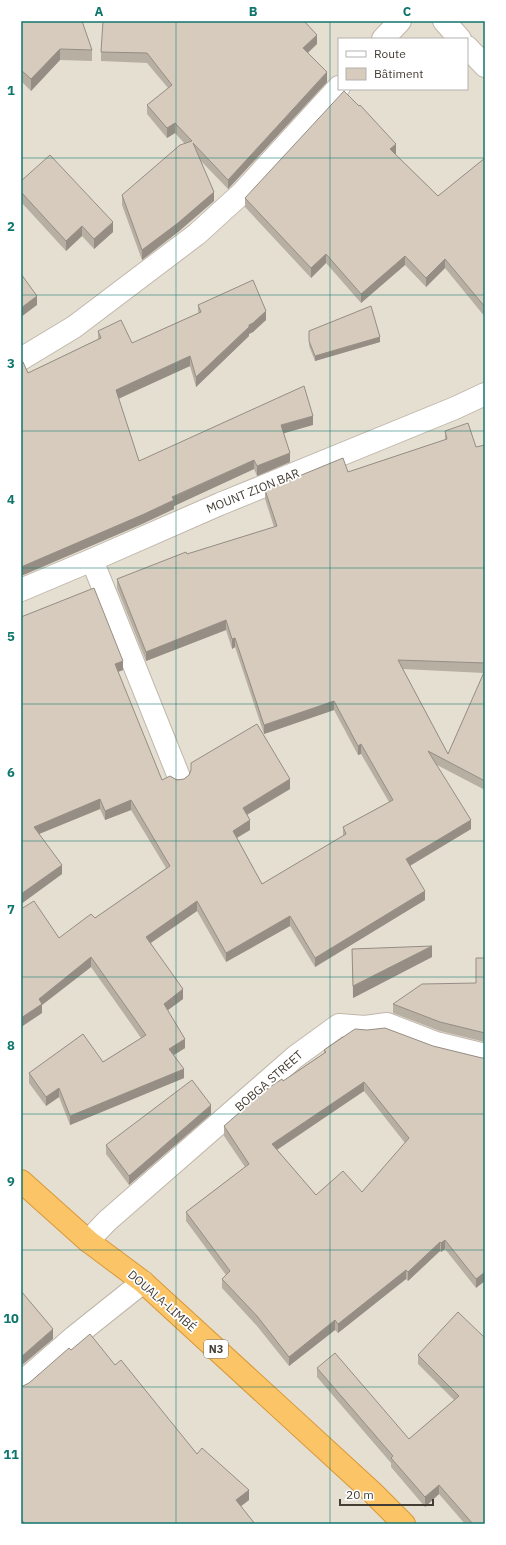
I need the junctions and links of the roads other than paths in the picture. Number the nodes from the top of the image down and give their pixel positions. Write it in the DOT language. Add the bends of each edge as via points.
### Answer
graph roads {
  1 [pos="400,21"];
  2 [pos="444,21"];
  3 [pos="384,38"];
  4 [pos="459,38"];
  5 [pos="468,48"];
  6 [pos="485,66"];
  7 [pos="338,88"];
  8 [pos="21,359"];
  9 [pos="485,394"];
  10 [pos="92,560"];
  11 [pos="21,590"];
  12 [pos="179,777"];
  13 [pos="485,1055"];
  14 [pos="21,1181"];
  15 [pos="88,1241"];
  16 [pos="143,1282"];
  17 [pos="21,1383"];
  18 [pos="404,1524"];
  1 -- 3 [label="street"];
  2 -- 4 [label="street"];
  5 -- 6 [label="street"];
  7 -- 8 [label="street" via="242,193 197,234 74,327"];
  9 -- 10 [label="street, MOUNT ZION BAR"];
  10 -- 11 [label="street, MOUNT ZION BAR"];
  10 -- 12 [label="street"];
  13 -- 15 [label="street, BOBGA STREET" via="436,1043 387,1024 365,1027 339,1025 295,1057 107,1221"];
  14 -- 15 [label="highway, DOUALA-LIMBÉ / N3"];
  15 -- 16 [label="highway, DOUALA-LIMBÉ / N3"];
  16 -- 17 [label="street"];
  16 -- 18 [label="highway, DOUALA-LIMBÉ / N3"];
}
